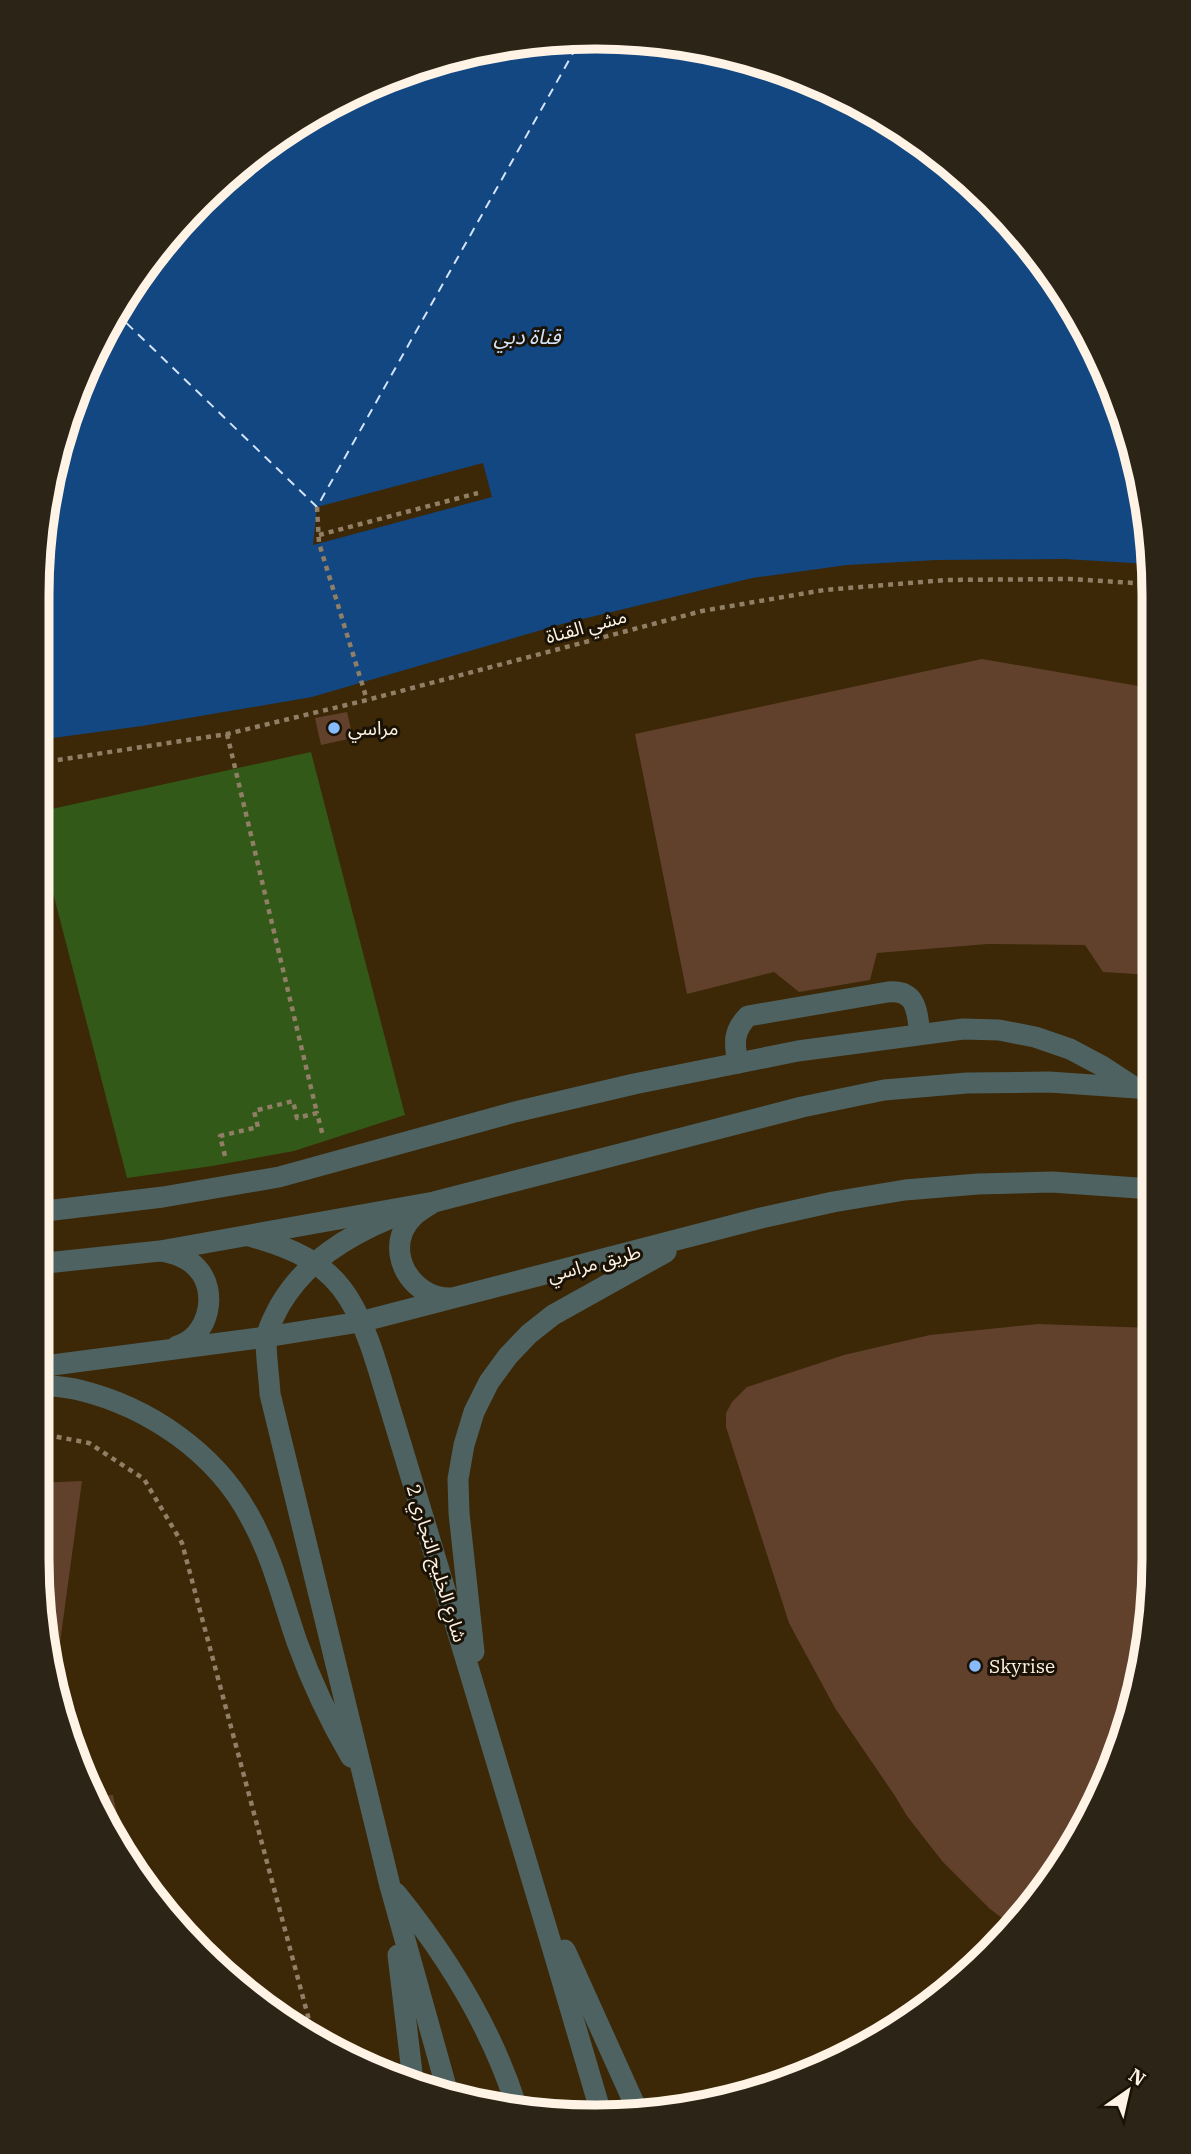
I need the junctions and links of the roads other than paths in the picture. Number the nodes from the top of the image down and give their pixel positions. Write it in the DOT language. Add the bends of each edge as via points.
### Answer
graph roads {
  1 [pos="920,1034"];
  2 [pos="738,1063"];
  3 [pos="1142,1088"];
  4 [pos="1142,1188"];
  5 [pos="434,1202"];
  6 [pos="49,1211"];
  7 [pos="243,1235"];
  8 [pos="691,1238"];
  9 [pos="160,1251"];
  10 [pos="314,1261"];
  11 [pos="49,1263"];
  12 [pos="458,1298"];
  13 [pos="360,1322"];
  14 [pos="266,1338"];
  15 [pos="163,1350"];
  16 [pos="49,1365"];
  17 [pos="49,1386"];
  18 [pos="480,1703"];
  19 [pos="365,1780"];
  20 [pos="533,1878"];
  21 [pos="390,1886"];
  22 [pos="412,2073"];
  23 [pos="445,2083"];
  24 [pos="513,2098"];
  25 [pos="634,2104"];
  26 [pos="599,2105"];
  1 -- 2 [label="street"];
  1 -- 2 [label="street" via="914,1002 907,995 898,991 875,994 748,1016 735,1034"];
  1 -- 3 [label="street" via="963,1029 1035,1037 1070,1049"];
  2 -- 6 [label="street" via="515,1112 279,1177"];
  3 -- 5 [label="street" via="1049,1082 884,1090"];
  4 -- 8 [label="street, طريق مراسي" via="1052,1182 905,1190 761,1218"];
  5 -- 7 [label="street"];
  5 -- 10 [label="street" via="376,1224"];
  5 -- 12 [label="street" via="415,1213 403,1231 400,1252 406,1273 420,1289 440,1298"];
  7 -- 9 [label="street"];
  7 -- 10 [label="street, شارع الخليج التجاري 2"];
  8 -- 12 [label="street, طريق مراسي"];
  8 -- 18 [label="street" via="553,1315 529,1334 489,1382 474,1412 458,1479"];
  9 -- 11 [label="street"];
  9 -- 15 [label="street" via="181,1256 198,1269 208,1288 209,1310 200,1330 184,1344"];
  10 -- 13 [label="street, شارع الخليج التجاري 2" via="349,1299"];
  10 -- 14 [label="street" via="285,1296"];
  12 -- 13 [label="street, طريق مراسي"];
  13 -- 14 [label="street, طريق مراسي"];
  13 -- 18 [label="street, شارع الخليج التجاري 2"];
  14 -- 15 [label="street, طريق مراسي"];
  14 -- 19 [label="street" via="270,1394"];
  15 -- 16 [label="street, طريق مراسي"];
  17 -- 19 [label="street" via="121,1404 160,1423 225,1480 250,1515 268,1553 317,1689"];
  18 -- 20 [label="street, شارع الخليج التجاري 2"];
  19 -- 21 [label="street"];
  20 -- 25 [label="street"];
  20 -- 26 [label="street"];
  21 -- 22 [label="street"];
  21 -- 23 [label="street"];
  21 -- 24 [label="street" via="468,1998"];
}
